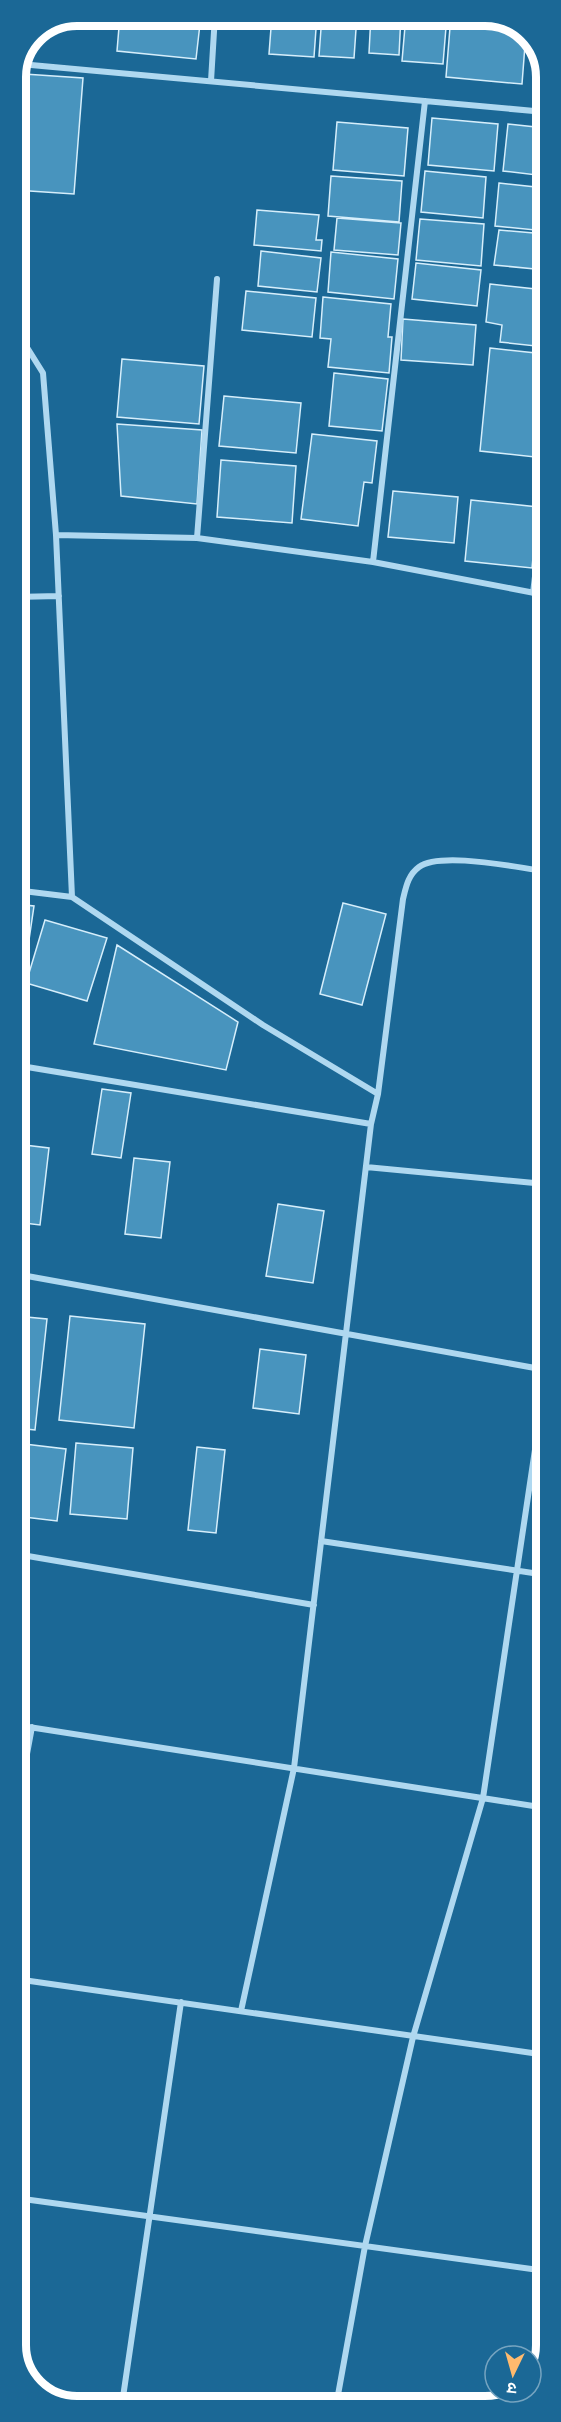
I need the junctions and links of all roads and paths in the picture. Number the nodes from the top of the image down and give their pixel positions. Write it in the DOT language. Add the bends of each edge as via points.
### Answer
graph roads {
  1 [pos="214,26"];
  2 [pos="27,65"];
  3 [pos="211,81"];
  4 [pos="425,101"];
  5 [pos="536,111"];
  6 [pos="217,279"];
  7 [pos="26,348"];
  8 [pos="56,535"];
  9 [pos="197,538"];
  10 [pos="373,562"];
  11 [pos="536,567"];
  12 [pos="533,592"];
  13 [pos="536,593"];
  14 [pos="59,596"];
  15 [pos="26,597"];
  16 [pos="536,870"];
  17 [pos="26,891"];
  18 [pos="72,897"];
  19 [pos="26,1067"];
  20 [pos="378,1094"];
  21 [pos="371,1124"];
  22 [pos="366,1167"];
  23 [pos="536,1183"];
  24 [pos="26,1276"];
  25 [pos="346,1332"];
  26 [pos="536,1368"];
  27 [pos="536,1447"];
  28 [pos="321,1541"];
  29 [pos="26,1556"];
  30 [pos="517,1571"];
  31 [pos="536,1574"];
  32 [pos="314,1605"];
  33 [pos="26,1726"];
  34 [pos="32,1727"];
  35 [pos="26,1759"];
  36 [pos="294,1768"];
  37 [pos="483,1798"];
  38 [pos="536,1806"];
  39 [pos="26,1980"];
  40 [pos="181,2002"];
  41 [pos="241,2011"];
  42 [pos="413,2037"];
  43 [pos="536,2054"];
  44 [pos="26,2199"];
  45 [pos="149,2217"];
  46 [pos="365,2246"];
  47 [pos="536,2270"];
  48 [pos="57,2393"];
  49 [pos="75,2396"];
  50 [pos="123,2396"];
  51 [pos="338,2396"];
  1 -- 3 [label="street"];
  2 -- 3 [label="street"];
  3 -- 4 [label="street"];
  4 -- 5 [label="street"];
  4 -- 10 [label="street"];
  6 -- 9 [label="street"];
  7 -- 8 [label="street" via="44,373"];
  8 -- 9 [label="street"];
  8 -- 14 [label="street"];
  9 -- 10 [label="street"];
  10 -- 12 [label="street"];
  11 -- 12 [label="street"];
  12 -- 13 [label="street"];
  14 -- 15 [label="street"];
  14 -- 18 [label="street"];
  16 -- 20 [label="street" via="444,860 420,866 409,878"];
  17 -- 18 [label="street"];
  18 -- 20 [label="street" via="263,1025"];
  19 -- 21 [label="street"];
  20 -- 21 [label="street"];
  21 -- 22 [label="street"];
  22 -- 23 [label="street"];
  22 -- 25 [label="street"];
  24 -- 25 [label="street"];
  25 -- 26 [label="street"];
  25 -- 28 [label="street"];
  27 -- 30 [label="street"];
  28 -- 30 [label="street"];
  28 -- 32 [label="street"];
  29 -- 32 [label="street"];
  30 -- 31 [label="street"];
  30 -- 37 [label="street"];
  32 -- 36 [label="street"];
  33 -- 34 [label="street"];
  34 -- 35 [label="street"];
  34 -- 36 [label="street"];
  36 -- 37 [label="street"];
  36 -- 41 [label="street"];
  37 -- 38 [label="street"];
  37 -- 42 [label="street"];
  39 -- 40 [label="street"];
  40 -- 41 [label="street"];
  40 -- 45 [label="street"];
  41 -- 42 [label="street"];
  42 -- 43 [label="street"];
  42 -- 46 [label="street"];
  44 -- 45 [label="street"];
  45 -- 46 [label="street"];
  45 -- 50 [label="street"];
  46 -- 47 [label="street"];
  46 -- 51 [label="street"];
  48 -- 49 [label="street"];
}
